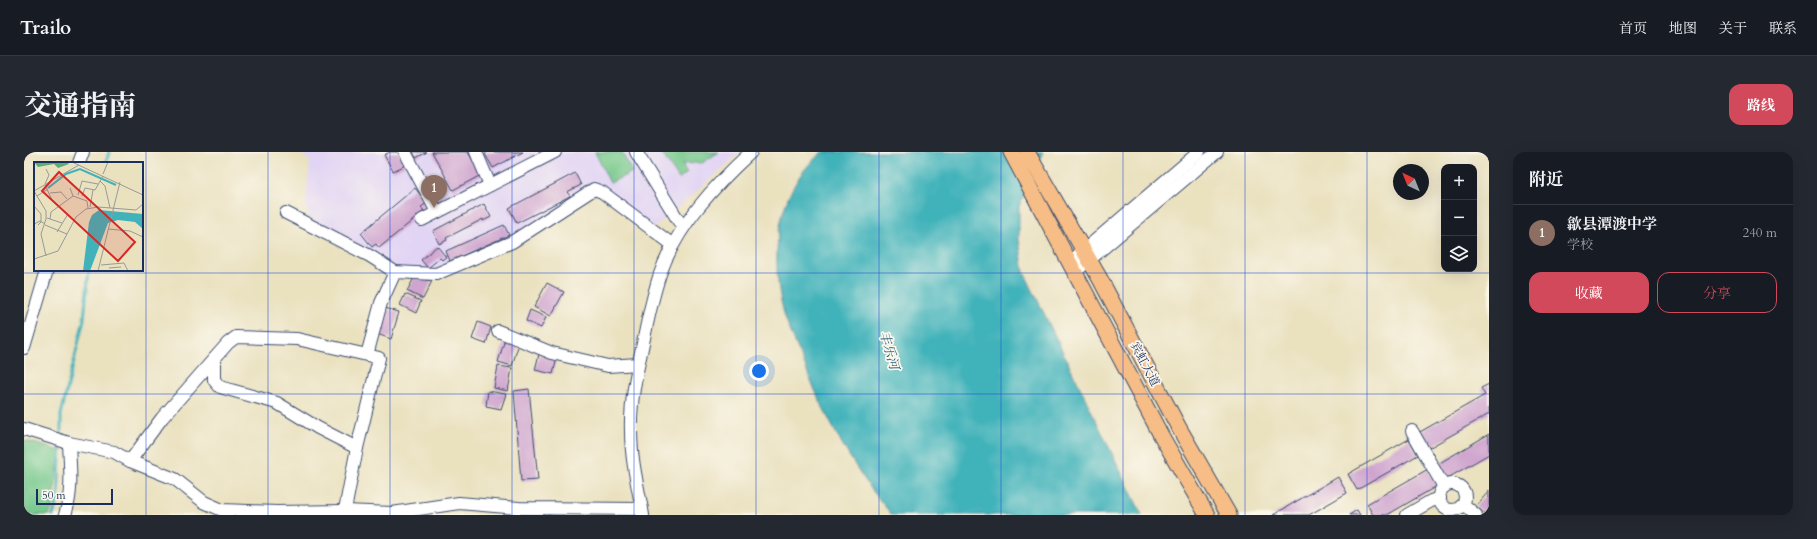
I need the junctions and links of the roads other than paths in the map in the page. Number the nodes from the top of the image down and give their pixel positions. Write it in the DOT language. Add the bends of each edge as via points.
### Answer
graph roads {
  1 [pos="83,152"];
  2 [pos="404,152"];
  3 [pos="476,152"];
  4 [pos="555,152"];
  5 [pos="636,152"];
  6 [pos="751,152"];
  7 [pos="1011,152"];
  8 [pos="1027,152"];
  9 [pos="1199,152"];
  10 [pos="1217,152"];
  11 [pos="79,162"];
  12 [pos="490,185"];
  13 [pos="438,212"];
  14 [pos="286,213"];
  15 [pos="1055,217"];
  16 [pos="422,220"];
  17 [pos="683,228"];
  18 [pos="673,245"];
  19 [pos="1086,256"];
  20 [pos="1073,267"];
  21 [pos="47,271"];
  22 [pos="395,272"];
  23 [pos="498,331"];
  24 [pos="24,348"];
  25 [pos="366,355"];
  26 [pos="214,359"];
  27 [pos="638,364"];
  28 [pos="24,429"];
  29 [pos="1412,431"];
  30 [pos="69,443"];
  31 [pos="357,448"];
  32 [pos="130,461"];
  33 [pos="1442,493"];
  34 [pos="1463,504"];
  35 [pos="519,512"];
  36 [pos="643,512"];
  37 [pos="344,513"];
  38 [pos="65,515"];
  39 [pos="1207,515"];
  40 [pos="1229,515"];
  41 [pos="1407,515"];
  42 [pos="1476,515"];
  1 -- 11 [label="street"];
  2 -- 13 [label="street"];
  3 -- 12 [label="street"];
  4 -- 12 [label="street"];
  5 -- 17 [label="street"];
  6 -- 17 [label="street" via="710,193"];
  7 -- 15 [label="main road"];
  8 -- 15 [label="main road"];
  9 -- 19 [label="street"];
  10 -- 19 [label="street"];
  12 -- 13 [label="street"];
  13 -- 16 [label="street"];
  14 -- 22 [label="street" via="370,256"];
  15 -- 19 [label="main road, 宾虹大道"];
  15 -- 20 [label="main road, 宾虹大道"];
  17 -- 18 [label="street"];
  18 -- 22 [label="street" via="602,192 594,189 512,242 436,274"];
  18 -- 27 [label="street" via="655,288"];
  19 -- 20 [label="street"];
  19 -- 40 [label="main road, 宾虹大道" via="1178,428"];
  20 -- 39 [label="main road, 宾虹大道" via="1162,437"];
  21 -- 24 [label="street"];
  22 -- 25 [label="street" via="381,303"];
  23 -- 27 [label="street" via="552,353 601,365"];
  25 -- 26 [label="street" via="297,339 236,337"];
  25 -- 31 [label="street" via="379,358"];
  26 -- 31 [label="street" via="214,380 220,388 277,403"];
  26 -- 32 [label="street" via="162,418"];
  27 -- 36 [label="street" via="632,401 631,431 633,460"];
  28 -- 30 [label="street"];
  29 -- 33 [label="street"];
  30 -- 32 [label="street" via="114,452"];
  30 -- 38 [label="street" via="71,486"];
  31 -- 37 [label="street"];
  32 -- 37 [label="street" via="175,479 204,502 222,510"];
  33 -- 34 [label="street" via="1441,502 1448,509 1457,509"];
  33 -- 34 [label="street" via="1455,484 1462,489 1465,498"];
  33 -- 41 [label="street"];
  34 -- 42 [label="street"];
  35 -- 36 [label="street"];
  35 -- 37 [label="street" via="458,503 392,513"];
}
